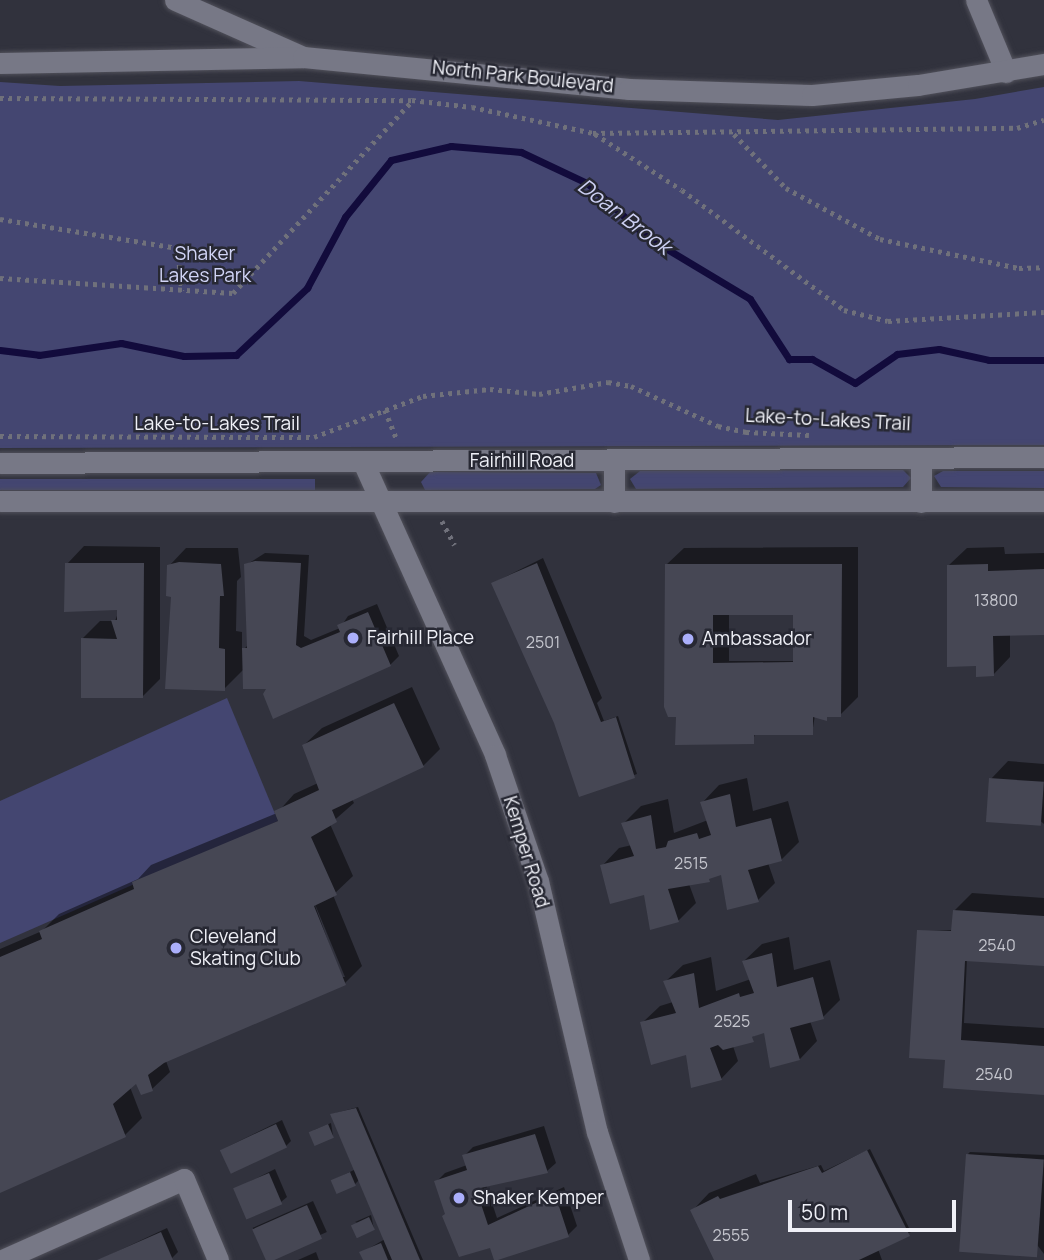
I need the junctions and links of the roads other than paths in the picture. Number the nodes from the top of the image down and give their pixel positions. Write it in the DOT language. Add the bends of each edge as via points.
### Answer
graph roads {
  1 [pos="175,0"];
  2 [pos="976,0"];
  3 [pos="303,57"];
  4 [pos="0,63"];
  5 [pos="1044,64"];
  6 [pos="1006,72"];
  7 [pos="1044,457"];
  8 [pos="921,458"];
  9 [pos="614,460"];
  10 [pos="363,462"];
  11 [pos="0,463"];
  12 [pos="0,501"];
  13 [pos="1044,501"];
  14 [pos="380,502"];
  15 [pos="614,502"];
  16 [pos="921,502"];
  17 [pos="2,1260"];
  18 [pos="218,1260"];
  19 [pos="639,1260"];
  1 -- 3 [label="street"];
  2 -- 6 [label="street"];
  3 -- 4 [label="street, North Park Boulevard"];
  3 -- 6 [label="street, North Park Boulevard" via="629,89 812,95"];
  5 -- 6 [label="street, North Park Boulevard"];
  7 -- 8 [label="street, Fairhill Road"];
  8 -- 9 [label="street, Fairhill Road"];
  8 -- 16 [label="street"];
  9 -- 10 [label="street, Fairhill Road"];
  9 -- 15 [label="street"];
  10 -- 11 [label="street, Fairhill Road"];
  10 -- 14 [label="street, Kemper Road"];
  12 -- 14 [label="street"];
  13 -- 16 [label="street"];
  14 -- 15 [label="street"];
  14 -- 19 [label="street, Kemper Road" via="495,755 538,881 597,1132"];
  15 -- 16 [label="street"];
  17 -- 18 [label="street" via="184,1179"];
}
